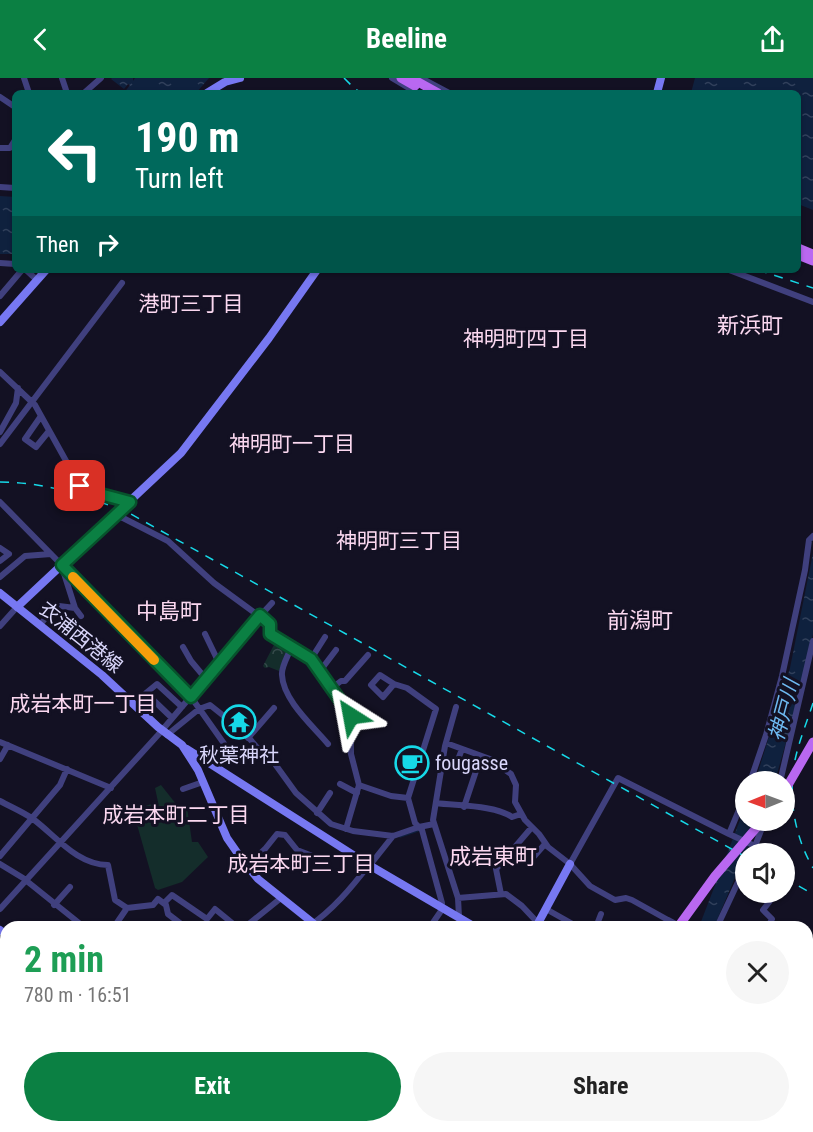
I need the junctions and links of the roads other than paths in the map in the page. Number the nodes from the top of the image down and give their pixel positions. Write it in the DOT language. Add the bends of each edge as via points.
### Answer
graph roads {
  1 [pos="101,78"];
  2 [pos="240,78"];
  3 [pos="392,78"];
  4 [pos="401,78"];
  5 [pos="411,78"];
  6 [pos="421,78"];
  7 [pos="87,90"];
  8 [pos="212,90"];
  9 [pos="412,90"];
  10 [pos="423,90"];
  11 [pos="433,90"];
  12 [pos="443,90"];
  13 [pos="21,273"];
  14 [pos="28,273"];
  15 [pos="43,273"];
  16 [pos="315,273"];
  17 [pos="737,273"];
  18 [pos="37,280"];
  19 [pos="122,283"];
  20 [pos="0,296"];
  21 [pos="813,302"];
  22 [pos="0,322"];
  23 [pos="0,372"];
  24 [pos="18,388"];
  25 [pos="32,402"];
  26 [pos="41,416"];
  27 [pos="49,431"];
  28 [pos="0,432"];
  29 [pos="0,444"];
  30 [pos="0,502"];
  31 [pos="130,502"];
  32 [pos="115,516"];
  33 [pos="813,536"];
  34 [pos="0,548"];
  35 [pos="51,554"];
  36 [pos="0,561"];
  37 [pos="62,565"];
  38 [pos="0,577"];
  39 [pos="0,593"];
  40 [pos="272,603"];
  41 [pos="17,607"];
  42 [pos="75,608"];
  43 [pos="260,615"];
  44 [pos="81,616"];
  45 [pos="40,625"];
  46 [pos="0,626"];
  47 [pos="205,634"];
  48 [pos="325,638"];
  49 [pos="813,641"];
  50 [pos="183,647"];
  51 [pos="291,648"];
  52 [pos="336,650"];
  53 [pos="368,655"];
  54 [pos="311,659"];
  55 [pos="219,663"];
  56 [pos="320,671"];
  57 [pos="206,679"];
  58 [pos="394,684"];
  59 [pos="332,688"];
  60 [pos="191,697"];
  61 [pos="182,707"];
  62 [pos="456,707"];
  63 [pos="200,708"];
  64 [pos="274,708"];
  65 [pos="172,718"];
  66 [pos="164,733"];
  67 [pos="248,738"];
  68 [pos="0,742"];
  69 [pos="813,742"];
  70 [pos="446,743"];
  71 [pos="328,744"];
  72 [pos="8,745"];
  73 [pos="225,745"];
  74 [pos="462,749"];
  75 [pos="813,749"];
  76 [pos="481,756"];
  77 [pos="0,759"];
  78 [pos="198,761"];
  79 [pos="456,765"];
  80 [pos="67,769"];
  81 [pos="754,771"];
  82 [pos="783,771"];
  83 [pos="795,774"];
  84 [pos="795,777"];
  85 [pos="203,782"];
  86 [pos="340,784"];
  87 [pos="358,785"];
  88 [pos="111,788"];
  89 [pos="183,789"];
  90 [pos="330,793"];
  91 [pos="357,793"];
  92 [pos="408,798"];
  93 [pos="0,801"];
  94 [pos="436,803"];
  95 [pos="464,807"];
  96 [pos="317,813"];
  97 [pos="522,814"];
  98 [pos="32,818"];
  99 [pos="735,820"];
  100 [pos="331,824"];
  101 [pos="434,824"];
  102 [pos="419,826"];
  103 [pos="532,827"];
  104 [pos="345,829"];
  105 [pos="755,831"];
  106 [pos="761,831"];
  107 [pos="729,834"];
  108 [pos="324,836"];
  109 [pos="393,836"];
  110 [pos="60,843"];
  111 [pos="545,844"];
  112 [pos="514,848"];
  113 [pos="0,856"];
  114 [pos="315,857"];
  115 [pos="0,864"];
  116 [pos="570,864"];
  117 [pos="370,865"];
  118 [pos="247,866"];
  119 [pos="25,880"];
  120 [pos="70,887"];
  121 [pos="735,889"];
  122 [pos="501,894"];
  123 [pos="280,898"];
  124 [pos="458,898"];
  125 [pos="165,903"];
  126 [pos="768,903"];
  127 [pos="54,905"];
  128 [pos="442,907"];
  129 [pos="127,908"];
  130 [pos="0,909"];
  131 [pos="546,909"];
  132 [pos="601,914"];
  133 [pos="459,917"];
  134 [pos="668,920"];
  135 [pos="76,921"];
  136 [pos="120,921"];
  137 [pos="177,921"];
  138 [pos="230,921"];
  139 [pos="252,921"];
  140 [pos="307,921"];
  141 [pos="319,921"];
  142 [pos="434,921"];
  143 [pos="465,921"];
  144 [pos="533,921"];
  145 [pos="539,921"];
  146 [pos="567,921"];
  147 [pos="599,921"];
  148 [pos="684,921"];
  149 [pos="720,921"];
  150 [pos="771,921"];
  1 -- 7 [label="street"];
  2 -- 8 [label="street"];
  3 -- 9 [label="street"];
  4 -- 10 [label="main road"];
  5 -- 11 [label="main road"];
  6 -- 12 [label="street"];
  13 -- 20 [label="street"];
  14 -- 18 [label="street"];
  15 -- 18 [label="street"];
  16 -- 31 [label="street" via="181,453"];
  17 -- 21 [label="street"];
  18 -- 22 [label="street"];
  19 -- 25 [label="street"];
  23 -- 24 [label="street"];
  24 -- 25 [label="street"];
  24 -- 28 [label="street" via="16,403"];
  25 -- 26 [label="street"];
  25 -- 29 [label="street"];
  26 -- 27 [label="street"];
  26 -- 27 [label="street" via="25,439 36,447"];
  27 -- 31 [label="street" via="80,486"];
  30 -- 35 [label="street"];
  31 -- 32 [label="street"];
  32 -- 37 [label="street"];
  32 -- 43 [label="street" via="168,541 214,584"];
  33 -- 81 [label="street" via="809,540 782,675"];
  34 -- 36 [label="street" via="9,554"];
  35 -- 37 [label="street"];
  35 -- 38 [label="street" via="25,556"];
  37 -- 41 [label="street"];
  37 -- 42 [label="street"];
  37 -- 60 [label="street"];
  39 -- 41 [label="street, 衣浦西港線"];
  40 -- 43 [label="street"];
  41 -- 45 [label="street, 衣浦西港線"];
  41 -- 46 [label="street"];
  42 -- 44 [label="street"];
  42 -- 45 [label="street" via="59,606"];
  43 -- 51 [label="street" via="270,624 270,634"];
  43 -- 55 [label="street"];
  45 -- 66 [label="street, 衣浦西港線" via="120,690"];
  47 -- 55 [label="street"];
  48 -- 54 [label="street"];
  49 -- 82 [label="street"];
  50 -- 57 [label="street"];
  51 -- 54 [label="street"];
  51 -- 71 [label="street" via="281,673 285,690 300,715"];
  52 -- 56 [label="street"];
  53 -- 59 [label="street" via="345,681"];
  54 -- 56 [label="street"];
  55 -- 57 [label="street"];
  56 -- 59 [label="street"];
  57 -- 60 [label="street"];
  58 -- 92 [label="street" via="407,687 436,709"];
  59 -- 87 [label="street" via="351,716 351,754"];
  60 -- 61 [label="street"];
  60 -- 63 [label="street"];
  61 -- 65 [label="street"];
  61 -- 65 [label="street" via="157,684 146,693"];
  62 -- 70 [label="street"];
  63 -- 66 [label="street"];
  63 -- 67 [label="street" via="210,705"];
  63 -- 73 [label="street"];
  64 -- 67 [label="street"];
  65 -- 66 [label="street"];
  66 -- 78 [label="street, 衣浦西港線"];
  66 -- 88 [label="street"];
  67 -- 96 [label="street"];
  68 -- 72 [label="street"];
  69 -- 83 [label="main road, bridge"];
  70 -- 74 [label="street"];
  70 -- 94 [label="street"];
  72 -- 77 [label="street"];
  72 -- 80 [label="street"];
  74 -- 76 [label="street"];
  74 -- 79 [label="street"];
  75 -- 84 [label="main road, bridge"];
  76 -- 95 [label="street"];
  76 -- 97 [label="street" via="511,774 516,785 515,802"];
  78 -- 85 [label="street"];
  78 -- 108 [label="street, 衣浦西港線"];
  80 -- 88 [label="street"];
  80 -- 98 [label="street" via="60,785"];
  85 -- 89 [label="street"];
  85 -- 118 [label="street" via="227,838"];
  86 -- 91 [label="street"];
  87 -- 91 [label="street"];
  87 -- 92 [label="street"];
  88 -- 110 [label="street"];
  90 -- 96 [label="street"];
  91 -- 104 [label="street"];
  92 -- 102 [label="street"];
  93 -- 98 [label="street"];
  94 -- 95 [label="street"];
  94 -- 101 [label="street"];
  95 -- 97 [label="street" via="512,817"];
  96 -- 100 [label="street"];
  97 -- 103 [label="street"];
  98 -- 110 [label="street"];
  98 -- 113 [label="street"];
  99 -- 107 [label="street"];
  100 -- 104 [label="street"];
  100 -- 108 [label="street"];
  101 -- 102 [label="street"];
  101 -- 124 [label="street"];
  102 -- 109 [label="street"];
  102 -- 128 [label="street" via="442,896"];
  103 -- 111 [label="street"];
  103 -- 112 [label="street"];
  104 -- 109 [label="street"];
  105 -- 148 [label="main road, bridge" via="715,876"];
  106 -- 107 [label="street" via="755,846"];
  107 -- 116 [label="street" via="618,778"];
  108 -- 117 [label="street, 衣浦西港線"];
  109 -- 117 [label="street"];
  110 -- 119 [label="street"];
  110 -- 129 [label="street" via="91,862 108,865 116,900"];
  111 -- 112 [label="street" via="530,861"];
  111 -- 116 [label="street"];
  112 -- 122 [label="street" via="496,869"];
  114 -- 118 [label="street" via="297,850 285,835 277,834"];
  115 -- 119 [label="street"];
  116 -- 131 [label="street"];
  116 -- 134 [label="street" via="597,892 615,900 632,900"];
  117 -- 128 [label="street, 衣浦西港線"];
  117 -- 141 [label="street"];
  118 -- 123 [label="street"];
  119 -- 127 [label="street"];
  119 -- 130 [label="street"];
  120 -- 127 [label="street"];
  121 -- 149 [label="street"];
  122 -- 124 [label="street"];
  122 -- 144 [label="street" via="513,899"];
  123 -- 139 [label="street"];
  123 -- 140 [label="street"];
  124 -- 133 [label="street"];
  125 -- 129 [label="street" via="158,899 153,905"];
  125 -- 137 [label="street" via="168,914"];
  125 -- 138 [label="street" via="172,895 207,919 215,909"];
  126 -- 150 [label="street" via="763,910"];
  127 -- 135 [label="street"];
  128 -- 133 [label="street, 衣浦西港線"];
  128 -- 142 [label="street"];
  129 -- 136 [label="street"];
  131 -- 145 [label="street"];
  131 -- 146 [label="street"];
  132 -- 147 [label="street"];
  133 -- 143 [label="street, 衣浦西港線"];
}
